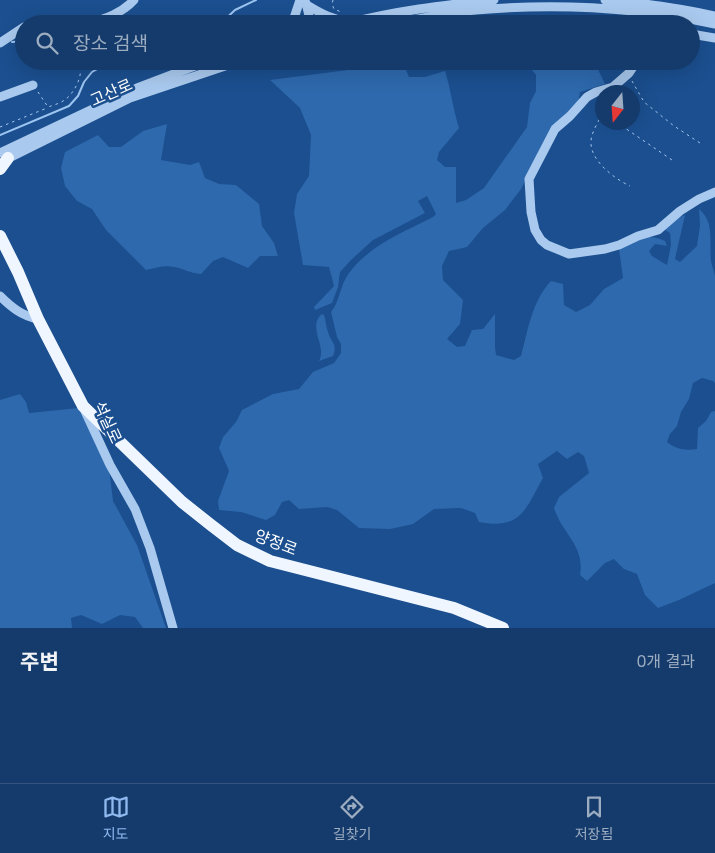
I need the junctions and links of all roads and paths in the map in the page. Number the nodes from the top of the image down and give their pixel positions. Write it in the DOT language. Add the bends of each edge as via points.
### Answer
graph roads {
  1 [pos="134,0"];
  2 [pos="333,0"];
  3 [pos="494,0"];
  4 [pos="605,0"];
  5 [pos="304,2"];
  6 [pos="111,15"];
  7 [pos="297,15"];
  8 [pos="308,15"];
  9 [pos="323,15"];
  10 [pos="345,15"];
  11 [pos="380,15"];
  12 [pos="445,15"];
  13 [pos="673,15"];
  14 [pos="715,16"];
  15 [pos="700,21"];
  16 [pos="715,24"];
  17 [pos="15,33"];
  18 [pos="700,36"];
  19 [pos="715,38"];
  20 [pos="0,43"];
  21 [pos="82,70"];
  22 [pos="184,70"];
  23 [pos="213,70"];
  24 [pos="628,70"];
  25 [pos="626,75"];
  26 [pos="33,85"];
  27 [pos="0,97"];
  28 [pos="48,107"];
  29 [pos="0,127"];
  30 [pos="595,128"];
  31 [pos="628,130"];
  32 [pos="700,143"];
  33 [pos="3,158"];
  34 [pos="675,162"];
  35 [pos="0,169"];
  36 [pos="630,186"];
  37 [pos="715,192"];
  38 [pos="0,236"];
  39 [pos="0,296"];
  40 [pos="38,319"];
  41 [pos="82,406"];
  42 [pos="101,431"];
  43 [pos="173,628"];
  44 [pos="503,628"];
  1 -- 6 [label="street"];
  2 -- 10 [label="path" via="334,9"];
  3 -- 11 [label="street"];
  4 -- 14 [label="street"];
  5 -- 7 [label="street"];
  5 -- 8 [label="street"];
  5 -- 9 [label="street"];
  12 -- 13 [label="street" via="545,6 611,8"];
  15 -- 16 [label="street"];
  17 -- 20 [label="street"];
  18 -- 19 [label="street"];
  21 -- 28 [label="path" via="70,95"];
  22 -- 33 [label="street, 고산로" via="137,88"];
  23 -- 33 [label="street, 고산로" via="130,98"];
  24 -- 25 [label="street"];
  25 -- 32 [label="path" via="644,102"];
  25 -- 37 [label="street" via="613,87 587,97 555,129 529,179 534,230 541,240 576,254 605,249 658,230 680,211"];
  26 -- 27 [label="street"];
  26 -- 28 [label="path"];
  28 -- 29 [label="path"];
  30 -- 36 [label="path" via="591,143 593,152 608,171"];
  31 -- 34 [label="path"];
  33 -- 35 [label="main road"];
  38 -- 40 [label="main road, 석실로"];
  39 -- 40 [label="street" via="10,307"];
  40 -- 41 [label="main road, 석실로"];
  41 -- 42 [label="main road, 양정로"];
  42 -- 43 [label="street, 석실로" via="144,532"];
  42 -- 44 [label="main road, 양정로" via="237,545 270,561 454,608"];
}
